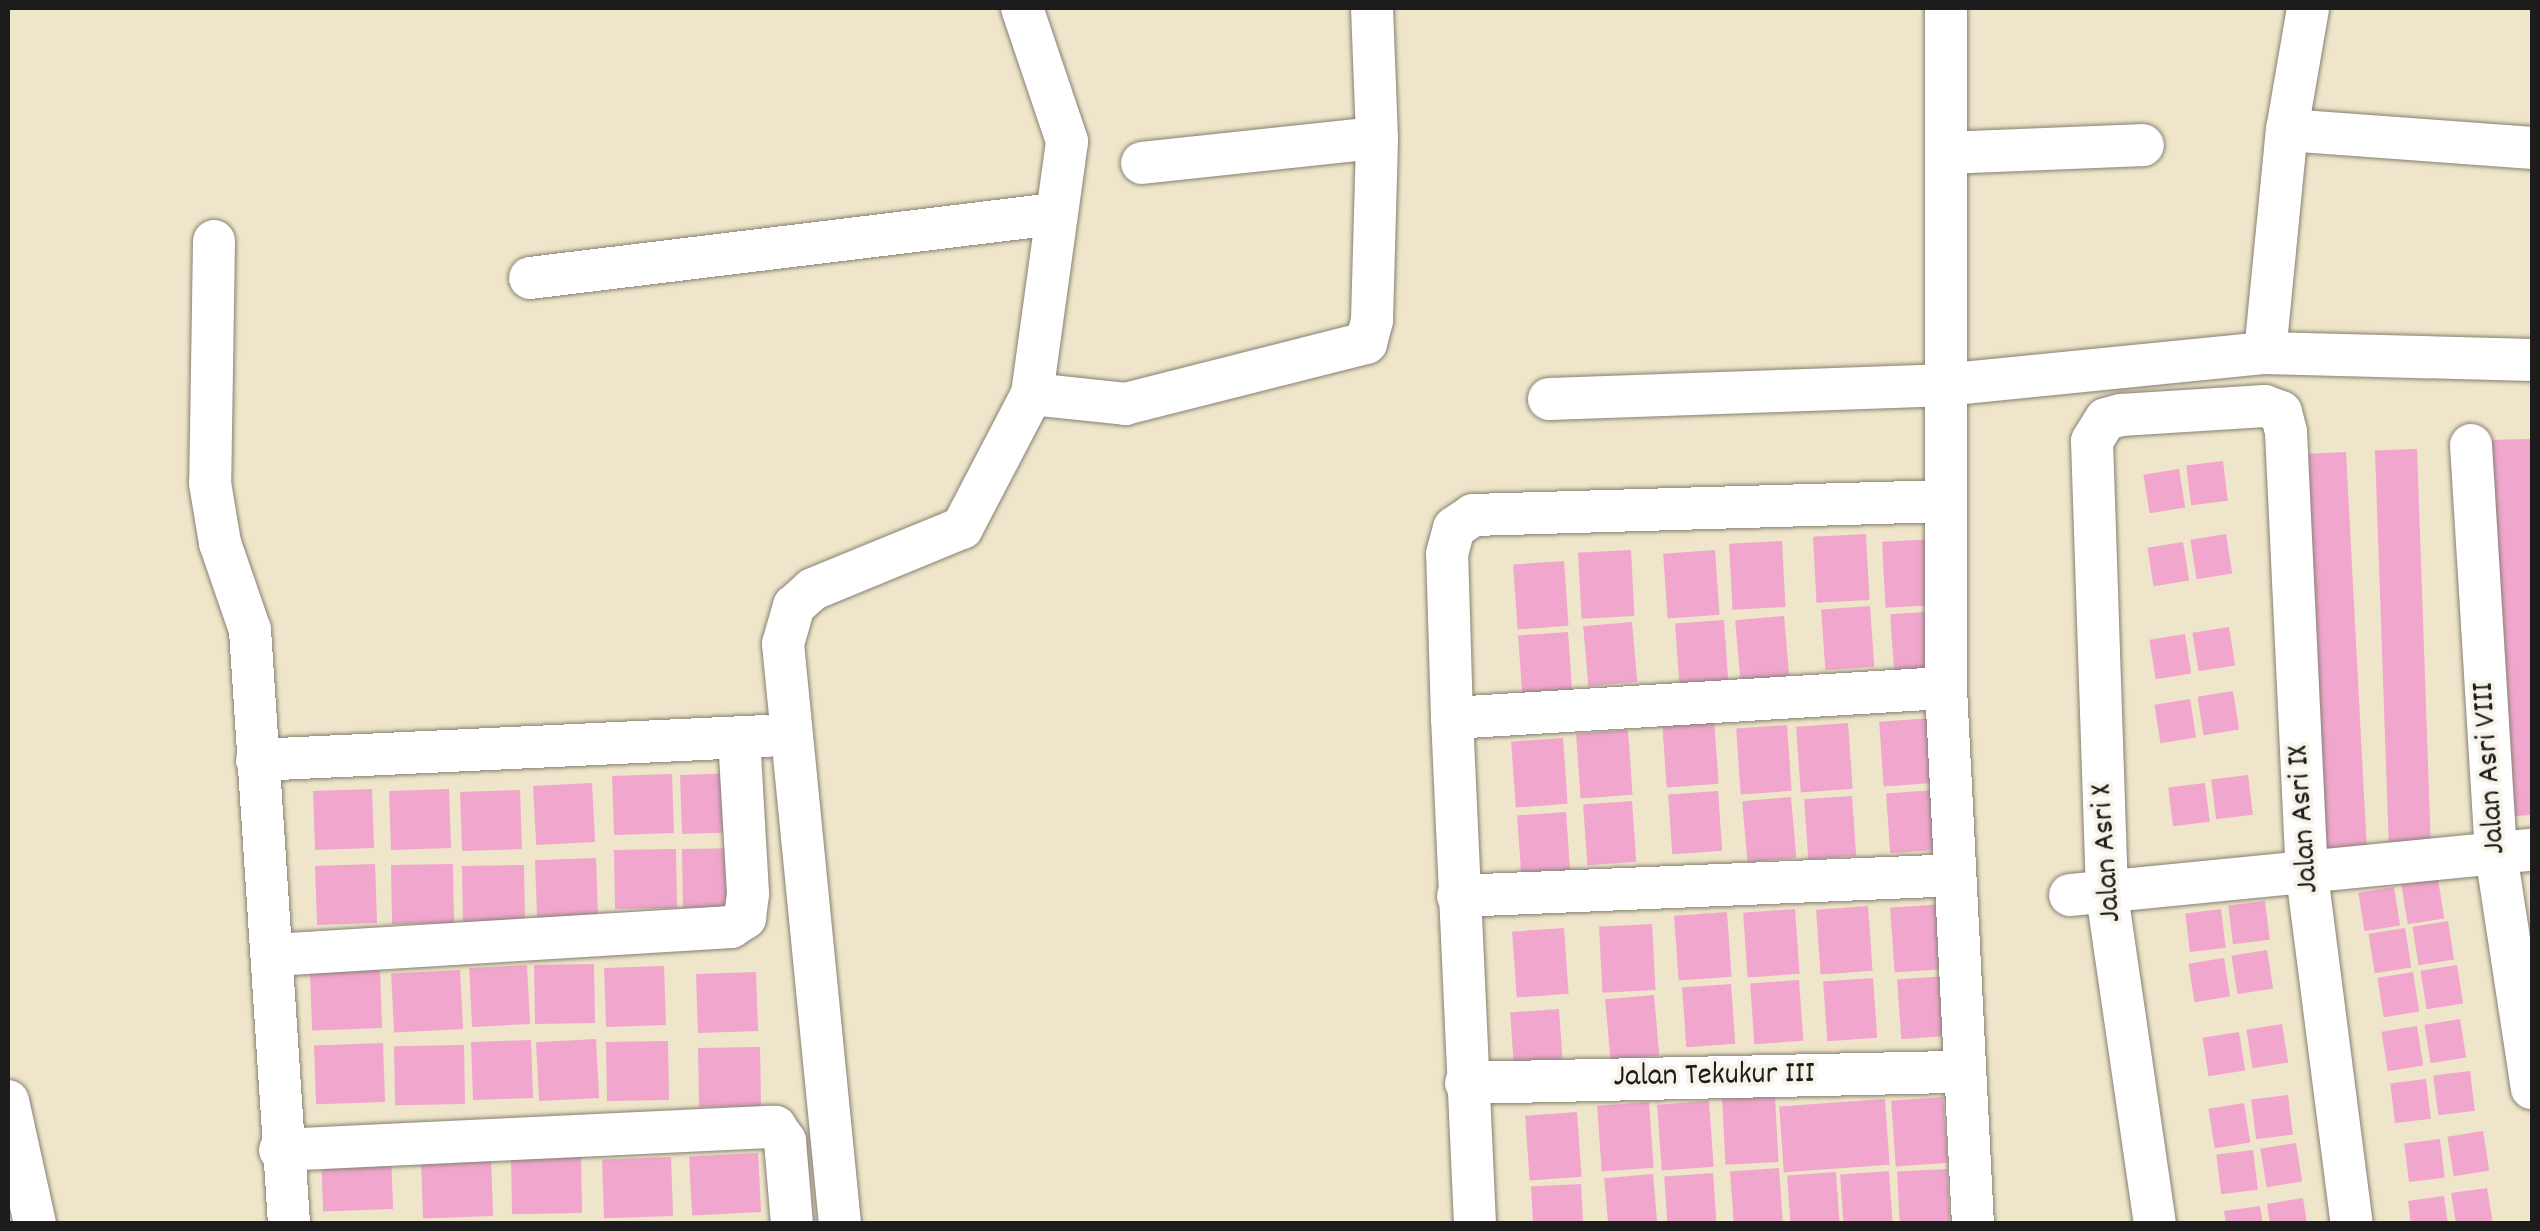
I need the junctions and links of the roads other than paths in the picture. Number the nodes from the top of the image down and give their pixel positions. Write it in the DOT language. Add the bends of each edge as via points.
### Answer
graph roads {
  1 [pos="1022,8"];
  2 [pos="1372,8"];
  3 [pos="1946,8"];
  4 [pos="2308,8"];
  5 [pos="2287,130"];
  6 [pos="1377,138"];
  7 [pos="2143,145"];
  8 [pos="2532,148"];
  9 [pos="1947,154"];
  10 [pos="1142,163"];
  11 [pos="1054,214"];
  12 [pos="214,241"];
  13 [pos="530,278"];
  14 [pos="2264,353"];
  15 [pos="2532,360"];
  16 [pos="1943,385"];
  17 [pos="1032,394"];
  18 [pos="1549,399"];
  19 [pos="2281,412"];
  20 [pos="2471,444"];
  21 [pos="1944,500"];
  22 [pos="1946,688"];
  23 [pos="1452,718"];
  24 [pos="786,734"];
  25 [pos="739,739"];
  26 [pos="257,760"];
  27 [pos="2514,852"];
  28 [pos="1955,875"];
  29 [pos="2307,876"];
  30 [pos="2088,894"];
  31 [pos="1458,896"];
  32 [pos="273,956"];
  33 [pos="1962,1072"];
  34 [pos="1466,1082"];
  35 [pos="2532,1088"];
  36 [pos="8,1101"];
  37 [pos="280,1150"];
  38 [pos="36,1224"];
  39 [pos="288,1224"];
  40 [pos="792,1224"];
  41 [pos="840,1224"];
  42 [pos="1475,1224"];
  43 [pos="1973,1224"];
  44 [pos="2155,1224"];
  45 [pos="2352,1224"];
  1 -- 11 [label="street" via="1064,122"];
  2 -- 6 [label="street"];
  3 -- 9 [label="street"];
  4 -- 5 [label="street"];
  5 -- 8 [label="street"];
  5 -- 14 [label="street"];
  6 -- 10 [label="street"];
  6 -- 17 [label="street" via="1366,343 1125,404"];
  7 -- 9 [label="street"];
  9 -- 16 [label="street"];
  11 -- 13 [label="street"];
  11 -- 17 [label="street"];
  12 -- 26 [label="street" via="210,483 220,543 250,630"];
  14 -- 15 [label="street"];
  14 -- 16 [label="street"];
  16 -- 18 [label="street"];
  16 -- 21 [label="street"];
  17 -- 24 [label="street" via="962,528 813,589 794,606 783,644"];
  19 -- 29 [label="street, Jalan Asri IX"];
  19 -- 30 [label="street, Jalan Asri X" via="2265,406 2106,419 2092,441"];
  20 -- 27 [label="street, Jalan Asri VIII"];
  21 -- 22 [label="street"];
  21 -- 23 [label="street" via="1473,515 1454,528 1447,554"];
  22 -- 23 [label="street"];
  22 -- 28 [label="street"];
  23 -- 31 [label="street"];
  24 -- 25 [label="street"];
  24 -- 41 [label="street"];
  25 -- 26 [label="street"];
  25 -- 32 [label="street" via="748,893 745,918 732,928"];
  26 -- 32 [label="street"];
  27 -- 29 [label="street"];
  27 -- 35 [label="street, Jalan Asri VIII"];
  28 -- 31 [label="street"];
  28 -- 33 [label="street"];
  29 -- 30 [label="street"];
  29 -- 45 [label="street, Jalan Asri IX"];
  30 -- 44 [label="street, Jalan Asri X"];
  31 -- 34 [label="street"];
  32 -- 37 [label="street"];
  33 -- 34 [label="street, Jalan Tekukur III"];
  33 -- 43 [label="street"];
  34 -- 42 [label="street"];
  36 -- 38 [label="street"];
  37 -- 39 [label="street"];
  37 -- 40 [label="street" via="775,1127 785,1142"];
}
